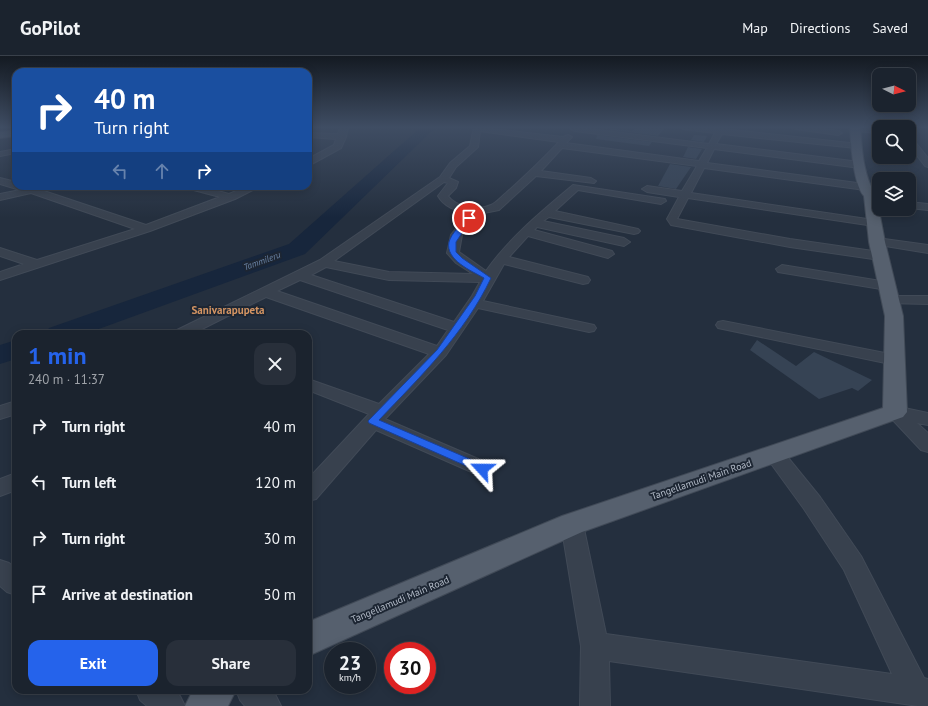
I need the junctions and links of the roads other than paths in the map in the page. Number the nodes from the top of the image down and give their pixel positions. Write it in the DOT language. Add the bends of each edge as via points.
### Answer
graph roads {
  1 [pos="463,157"];
  2 [pos="549,157"];
  3 [pos="653,157"];
  4 [pos="705,157"];
  5 [pos="800,157"];
  6 [pos="859,157"];
  7 [pos="701,165"];
  8 [pos="860,165"];
  9 [pos="534,173"];
  10 [pos="443,179"];
  11 [pos="0,181"];
  12 [pos="12,185"];
  13 [pos="32,190"];
  14 [pos="205,190"];
  15 [pos="246,190"];
  16 [pos="685,195"];
  17 [pos="231,196"];
  18 [pos="0,197"];
  19 [pos="569,197"];
  20 [pos="661,201"];
  21 [pos="916,206"];
  22 [pos="928,207"];
  23 [pos="872,208"];
  24 [pos="476,211"];
  25 [pos="872,214"];
  26 [pos="872,215"];
  27 [pos="872,216"];
  28 [pos="874,216"];
  29 [pos="876,216"];
  30 [pos="530,227"];
  31 [pos="637,227"];
  32 [pos="146,229"];
  33 [pos="624,242"];
  34 [pos="928,249"];
  35 [pos="0,252"];
  36 [pos="608,254"];
  37 [pos="501,259"];
  38 [pos="324,263"];
  39 [pos="37,264"];
  40 [pos="782,269"];
  41 [pos="0,276"];
  42 [pos="299,276"];
  43 [pos="488,278"];
  44 [pos="583,280"];
  45 [pos="266,292"];
  46 [pos="889,293"];
  47 [pos="928,300"];
  48 [pos="474,303"];
  49 [pos="723,325"];
  50 [pos="458,328"];
  51 [pos="589,328"];
  52 [pos="188,330"];
  53 [pos="440,352"];
  54 [pos="894,360"];
  55 [pos="312,386"];
  56 [pos="895,412"];
  57 [pos="377,416"];
  58 [pos="928,419"];
  59 [pos="928,445"];
  60 [pos="774,454"];
  61 [pos="482,469"];
  62 [pos="12,483"];
  63 [pos="0,488"];
  64 [pos="312,489"];
  65 [pos="572,524"];
  66 [pos="0,571"];
  67 [pos="12,581"];
  68 [pos="312,636"];
  69 [pos="595,646"];
  70 [pos="922,692"];
  71 [pos="155,694"];
  72 [pos="214,694"];
  73 [pos="254,694"];
  74 [pos="170,706"];
  75 [pos="204,706"];
  76 [pos="266,706"];
  77 [pos="595,706"];
  1 -- 10 [label="street"];
  2 -- 9 [label="street"];
  3 -- 7 [label="street"];
  4 -- 7 [label="street"];
  5 -- 8 [label="street"];
  6 -- 8 [label="main road"];
  7 -- 16 [label="street"];
  7 -- 25 [label="street"];
  8 -- 23 [label="main road"];
  9 -- 19 [label="street"];
  9 -- 24 [label="street" via="495,208"];
  10 -- 24 [label="street" via="453,182 443,196 444,200 453,206"];
  10 -- 38 [label="street"];
  11 -- 12 [label="street"];
  13 -- 18 [label="street"];
  13 -- 32 [label="street"];
  14 -- 17 [label="street"];
  15 -- 17 [label="street"];
  16 -- 19 [label="street"];
  16 -- 26 [label="street"];
  16 -- 27 [label="street" via="672,219 675,223 783,242"];
  17 -- 32 [label="street"];
  19 -- 20 [label="street"];
  19 -- 30 [label="street"];
  19 -- 31 [label="street"];
  21 -- 22 [label="street"];
  24 -- 43 [label="street" via="452,242 453,253"];
  28 -- 46 [label="main road"];
  29 -- 34 [label="street"];
  30 -- 33 [label="street"];
  30 -- 36 [label="street"];
  30 -- 37 [label="street"];
  32 -- 39 [label="street"];
  35 -- 39 [label="street"];
  37 -- 43 [label="street"];
  37 -- 44 [label="street"];
  38 -- 42 [label="street"];
  38 -- 43 [label="street" via="389,276"];
  39 -- 41 [label="street"];
  40 -- 46 [label="street"];
  42 -- 45 [label="street"];
  42 -- 50 [label="street"];
  43 -- 48 [label="street"];
  45 -- 52 [label="street"];
  45 -- 53 [label="street"];
  46 -- 47 [label="street"];
  46 -- 54 [label="main road" via="894,316"];
  48 -- 50 [label="street"];
  48 -- 51 [label="street"];
  49 -- 54 [label="street"];
  50 -- 53 [label="street"];
  53 -- 57 [label="street"];
  54 -- 56 [label="main road"];
  55 -- 57 [label="street"];
  56 -- 58 [label="street"];
  56 -- 59 [label="street"];
  56 -- 60 [label="main road, Tangellamudi Main Road"];
  57 -- 61 [label="street"];
  57 -- 64 [label="street"];
  60 -- 65 [label="main road, Tangellamudi Main Road"];
  60 -- 70 [label="street" via="812,503 853,563"];
  62 -- 63 [label="street"];
  65 -- 68 [label="main road, Tangellamudi Main Road"];
  65 -- 69 [label="street"];
  66 -- 67 [label="street"];
  69 -- 70 [label="street"];
  69 -- 77 [label="street"];
  71 -- 74 [label="street"];
  72 -- 75 [label="main road"];
  73 -- 76 [label="street"];
}
